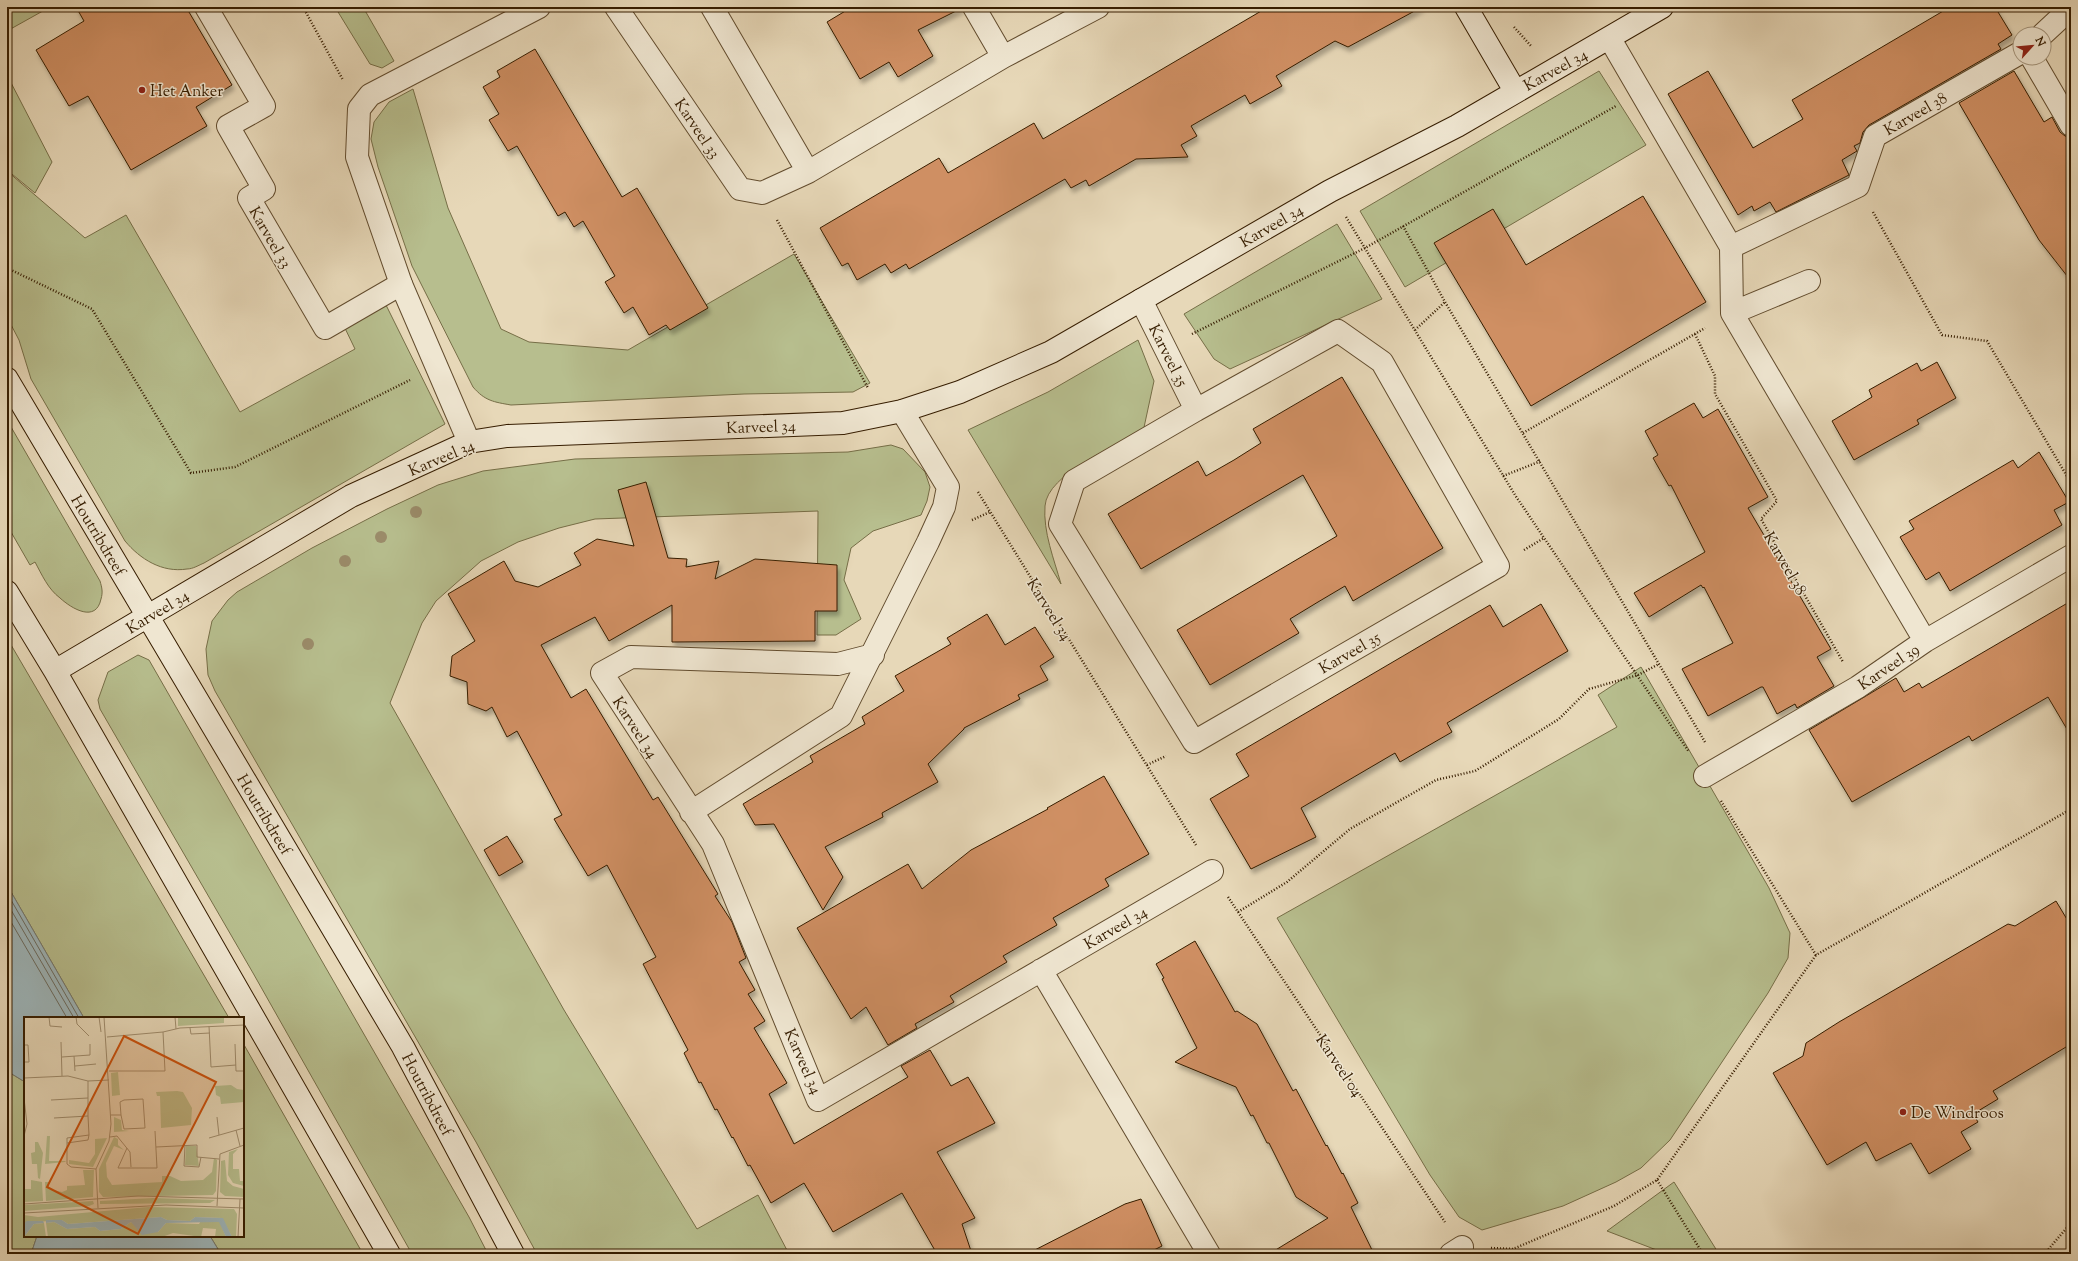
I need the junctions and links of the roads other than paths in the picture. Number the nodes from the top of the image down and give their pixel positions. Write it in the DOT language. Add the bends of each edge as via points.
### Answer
graph roads {
  1 [pos="206,7"];
  2 [pos="539,7"];
  3 [pos="616,7"];
  4 [pos="712,7"];
  5 [pos="974,7"];
  6 [pos="1098,7"];
  7 [pos="1466,7"];
  8 [pos="1662,7"];
  9 [pos="2071,8"];
  10 [pos="2052,26"];
  11 [pos="1610,39"];
  12 [pos="1002,57"];
  13 [pos="2012,58"];
  14 [pos="2037,66"];
  15 [pos="1515,91"];
  16 [pos="2071,125"];
  17 [pos="808,172"];
  18 [pos="1730,247"];
  19 [pos="1809,281"];
  20 [pos="401,284"];
  21 [pos="1141,300"];
  22 [pos="1732,313"];
  23 [pos="7,379"];
  24 [pos="1196,410"];
  25 [pos="892,413"];
  26 [pos="468,442"];
  27 [pos="2071,556"];
  28 [pos="7,592"];
  29 [pos="147,616"];
  30 [pos="1925,641"];
  31 [pos="873,655"];
  32 [pos="55,671"];
  33 [pos="1712,772"];
  34 [pos="691,812"];
  35 [pos="1212,871"];
  36 [pos="1041,970"];
  37 [pos="389,1254"];
  38 [pos="513,1254"];
  39 [pos="1209,1254"];
  1 -- 20 [label="street, Karveel 33" via="264,106 228,126 264,189 249,198 325,328"];
  2 -- 20 [label="street" via="370,95 359,109 356,157"];
  3 -- 17 [label="street, Karveel 33" via="740,189 762,193"];
  4 -- 17 [label="street"];
  5 -- 12 [label="street"];
  6 -- 12 [label="street"];
  7 -- 15 [label="street"];
  8 -- 11 [label="street, Karveel 34"];
  9 -- 10 [label="street"];
  11 -- 15 [label="street, Karveel 34"];
  11 -- 18 [label="street"];
  12 -- 17 [label="street"];
  13 -- 18 [label="street, Karveel 38" via="1875,136 1858,186"];
  14 -- 16 [label="street"];
  15 -- 21 [label="street, Karveel 34" via="1457,126 1330,191"];
  18 -- 22 [label="street"];
  19 -- 22 [label="street"];
  20 -- 26 [label="street"];
  21 -- 24 [label="street, Karveel 35"];
  21 -- 25 [label="street, Karveel 34" via="1051,352 960,392"];
  22 -- 30 [label="street"];
  23 -- 29 [label="street, Houtribdreef"];
  24 -- 24 [label="street, Karveel 35" via="1338,330 1382,362 1498,566 1194,742 1060,524 1074,481"];
  25 -- 26 [label="street, Karveel 34" via="843,423 507,436"];
  25 -- 31 [label="street" via="948,487 941,514"];
  26 -- 29 [label="street, Karveel 34" via="351,496"];
  27 -- 30 [label="street, Karveel 39"];
  28 -- 32 [label="street"];
  29 -- 32 [label="street, Karveel 34"];
  29 -- 38 [label="street, Houtribdreef" via="403,1047"];
  30 -- 33 [label="street, Karveel 39" via="1858,687"];
  31 -- 34 [label="street" via="841,716"];
  31 -- 34 [label="street, Karveel 34" via="838,664 631,657 602,673"];
  32 -- 37 [label="street"];
  34 -- 36 [label="street, Karveel 34" via="713,844 818,1100"];
  35 -- 36 [label="street, Karveel 34"];
  36 -- 39 [label="street"];
}
